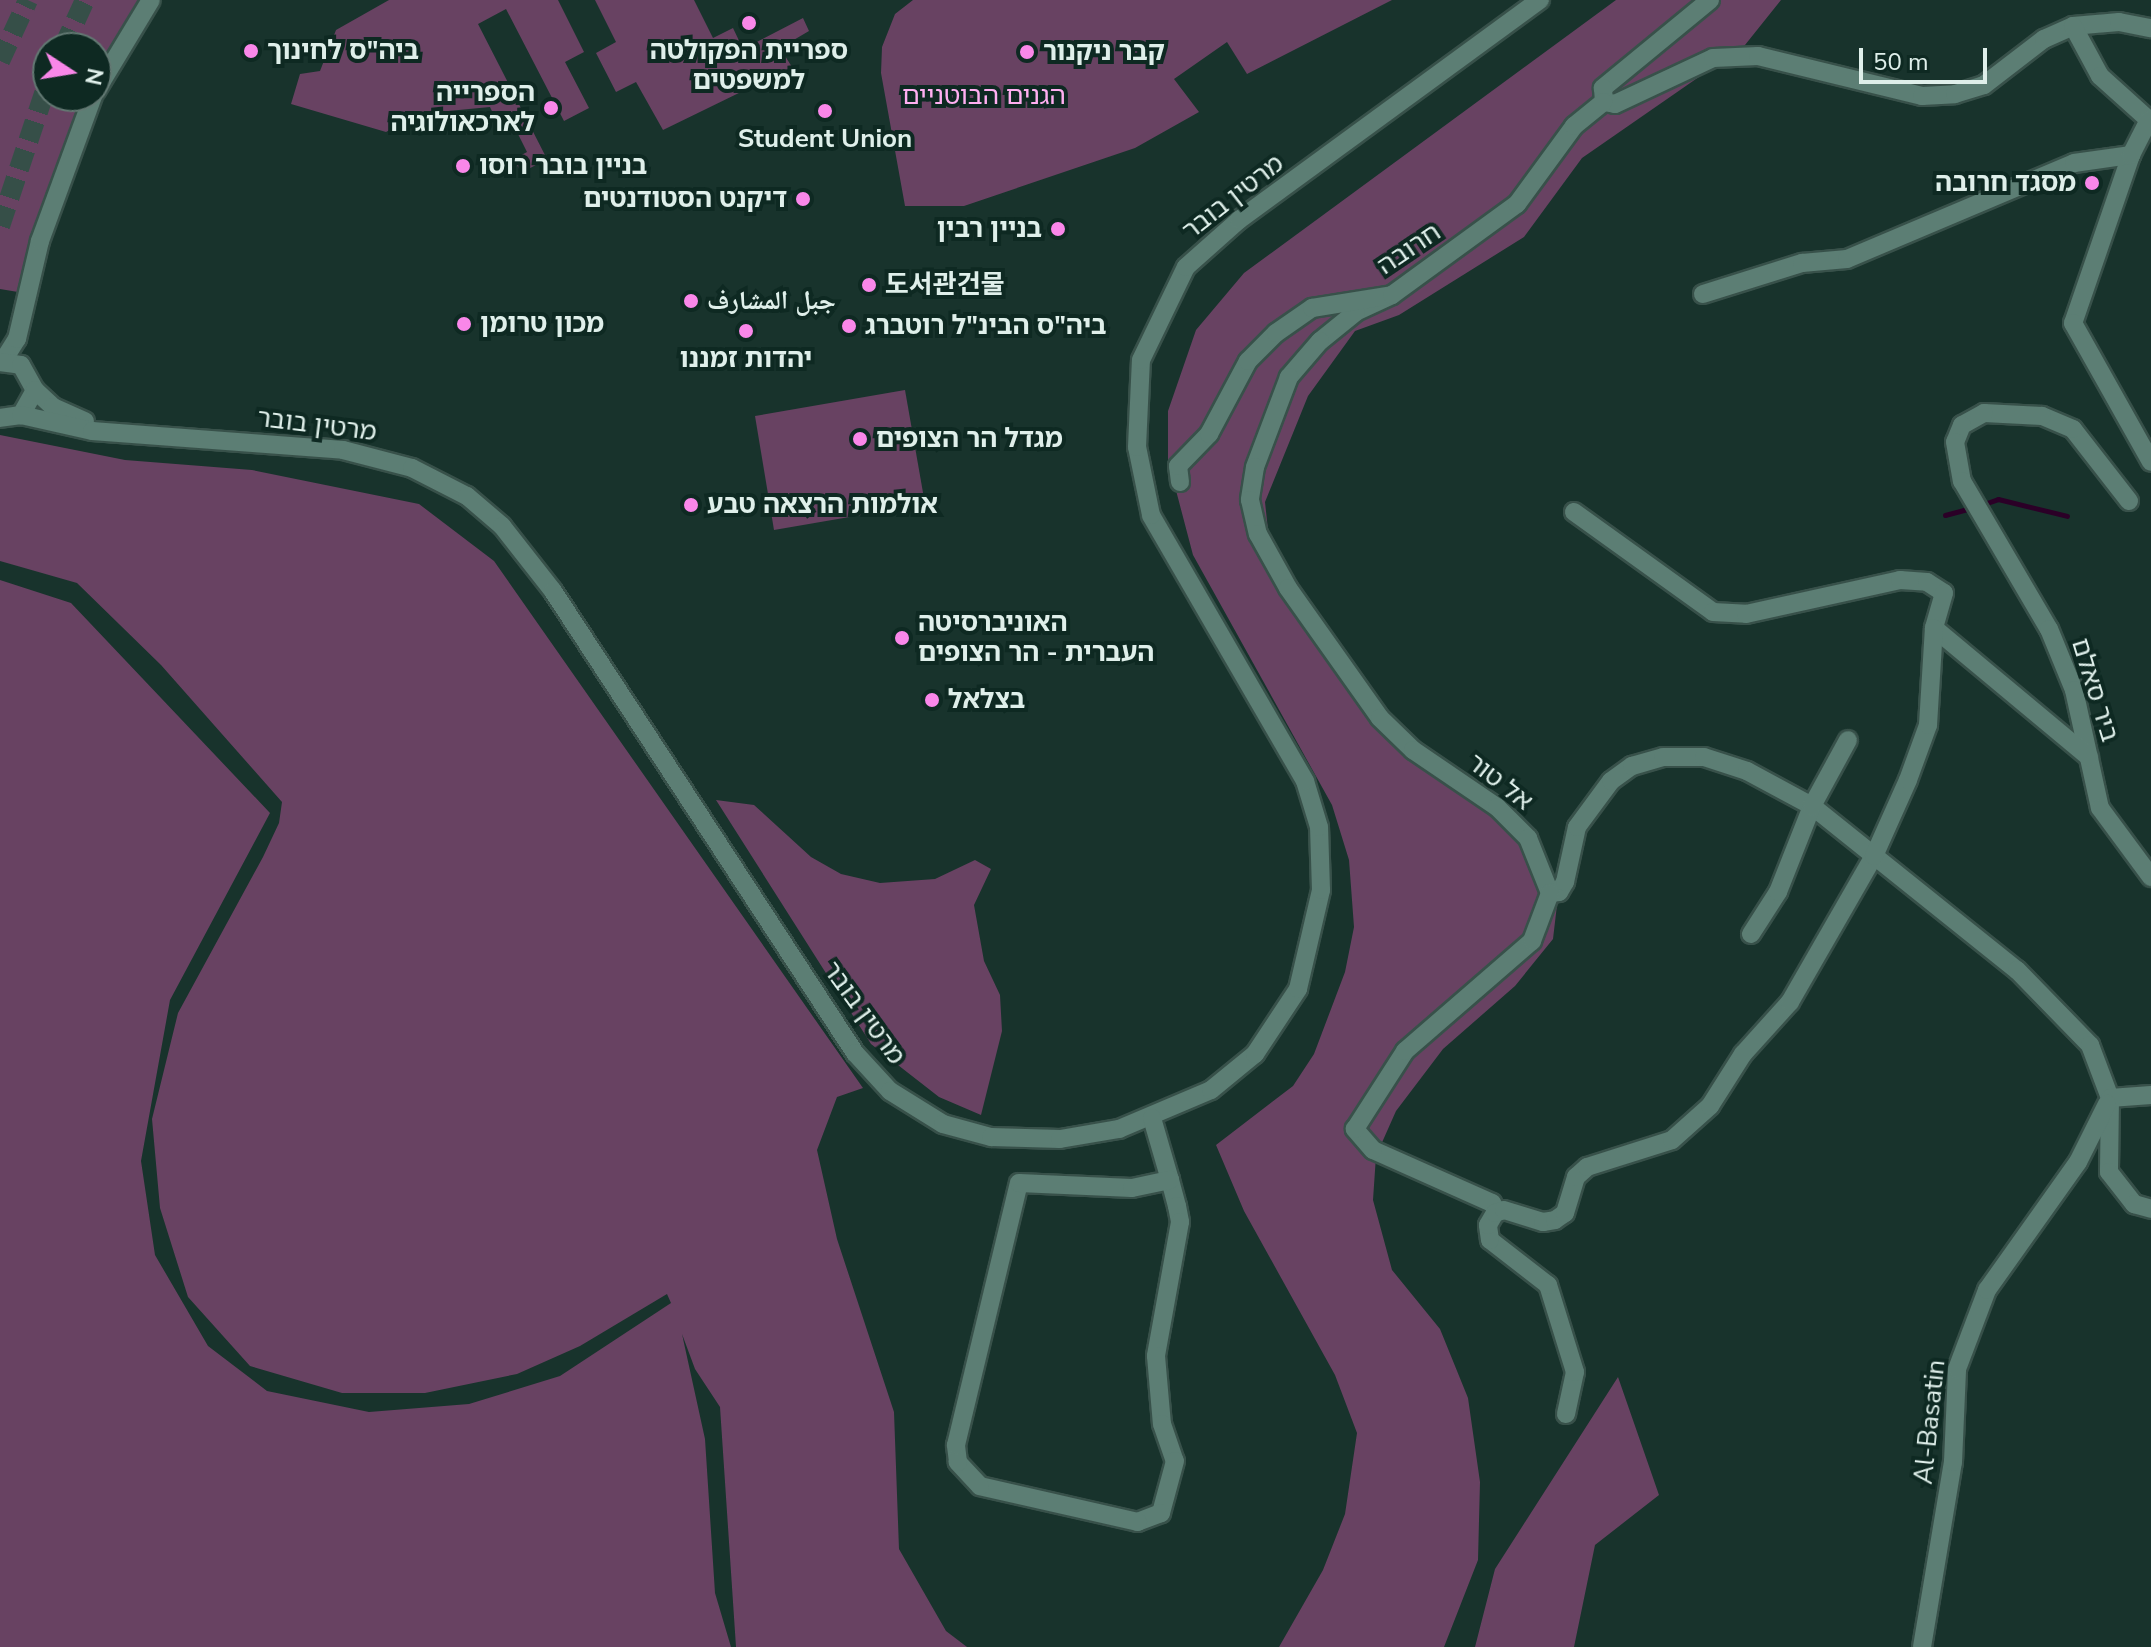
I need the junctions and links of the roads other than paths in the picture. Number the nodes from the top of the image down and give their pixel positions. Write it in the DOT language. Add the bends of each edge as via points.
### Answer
graph roads {
  1 [pos="151,0"];
  2 [pos="1540,0"];
  3 [pos="1710,0"];
  4 [pos="2073,26"];
  5 [pos="2151,28"];
  6 [pos="112,65"];
  7 [pos="1604,102"];
  8 [pos="88,112"];
  9 [pos="2150,121"];
  10 [pos="2131,155"];
  11 [pos="1703,294"];
  12 [pos="1392,295"];
  13 [pos="25,311"];
  14 [pos="1,361"];
  15 [pos="28,372"];
  16 [pos="35,390"];
  17 [pos="21,415"];
  18 [pos="0,418"];
  19 [pos="119,430"];
  20 [pos="2151,462"];
  21 [pos="1180,482"];
  22 [pos="2129,501"];
  23 [pos="1574,512"];
  24 [pos="1934,628"];
  25 [pos="1848,740"];
  26 [pos="2089,757"];
  27 [pos="1812,806"];
  28 [pos="1874,856"];
  29 [pos="2151,877"];
  30 [pos="1550,893"];
  31 [pos="1751,934"];
  32 [pos="2151,1095"];
  33 [pos="2110,1098"];
  34 [pos="1152,1118"];
  35 [pos="1170,1180"];
  36 [pos="2151,1209"];
  37 [pos="1497,1212"];
  38 [pos="1566,1414"];
  39 [pos="1922,1647"];
  1 -- 6 [label="street"];
  2 -- 34 [label="street, מרטין בובר" via="1239,220 1186,267 1141,360 1137,447 1151,515 1291,751 1319,827 1322,868 1307,962 1272,1033 1211,1090"];
  3 -- 7 [label="street" via="1603,88"];
  4 -- 5 [label="street" via="2119,22"];
  4 -- 7 [label="street" via="2044,39 1984,85 1955,94 1922,96 1758,56 1713,58 1615,104"];
  4 -- 9 [label="street" via="2100,76"];
  7 -- 12 [label="street, חרובה" via="1574,126 1517,204"];
  8 -- 13 [label="street" via="40,241"];
  9 -- 10 [label="street"];
  10 -- 11 [label="street" via="2074,163 1847,259 1802,263"];
  10 -- 20 [label="street" via="2073,323"];
  12 -- 21 [label="street, חרובה" via="1312,308 1276,333 1248,361 1209,434 1178,466"];
  12 -- 30 [label="street, אל טור" via="1356,312 1320,341 1289,377 1255,467 1250,500 1258,534 1288,588 1380,718 1413,750 1497,807 1528,838"];
  13 -- 14 [label="street"];
  13 -- 15 [label="street"];
  14 -- 15 [label="street"];
  15 -- 16 [label="street"];
  16 -- 17 [label="street"];
  16 -- 19 [label="street, מרטין בובר" via="70,416"];
  17 -- 18 [label="street"];
  17 -- 19 [label="street, מרטין בובר" via="92,431"];
  19 -- 34 [label="street, מרטין בובר" via="343,450 412,468 467,496 502,526 553,591 855,1053 909,1106 969,1132 1015,1139 1093,1134"];
  22 -- 26 [label="street, ביר סאלם" via="2073,429 2042,416 1984,413 1962,425 1955,442 1962,481 2049,629 2074,690"];
  23 -- 24 [label="street" via="1713,612 1746,614 1914,581 1944,593"];
  24 -- 26 [label="street"];
  24 -- 28 [label="street" via="1928,725"];
  25 -- 27 [label="street"];
  26 -- 29 [label="street, ביר סאלם" via="2100,808"];
  27 -- 28 [label="street"];
  27 -- 30 [label="street" via="1747,771 1704,757 1663,757 1632,766 1611,781 1577,827 1565,882 1559,892"];
  27 -- 31 [label="street" via="1778,892"];
  28 -- 33 [label="street" via="2017,970 2090,1045"];
  28 -- 37 [label="street" via="1790,1002 1743,1054 1710,1106 1672,1140 1587,1167 1576,1177 1565,1213 1555,1220"];
  30 -- 37 [label="street" via="1532,941 1405,1051 1355,1129 1373,1150 1492,1203"];
  32 -- 33 [label="street"];
  33 -- 36 [label="street" via="2109,1172 2134,1204"];
  33 -- 39 [label="street, Al-Basatin" via="2078,1162 1987,1290 1957,1369 1953,1462"];
  34 -- 35 [label="street"];
  35 -- 35 [label="street" via="1180,1222 1179,1246 1155,1381 1175,1461 1161,1513 1138,1522 980,1486 958,1462 956,1445 1019,1183 1132,1188"];
  37 -- 38 [label="street" via="1488,1225 1490,1240 1548,1285 1575,1372"];
}
